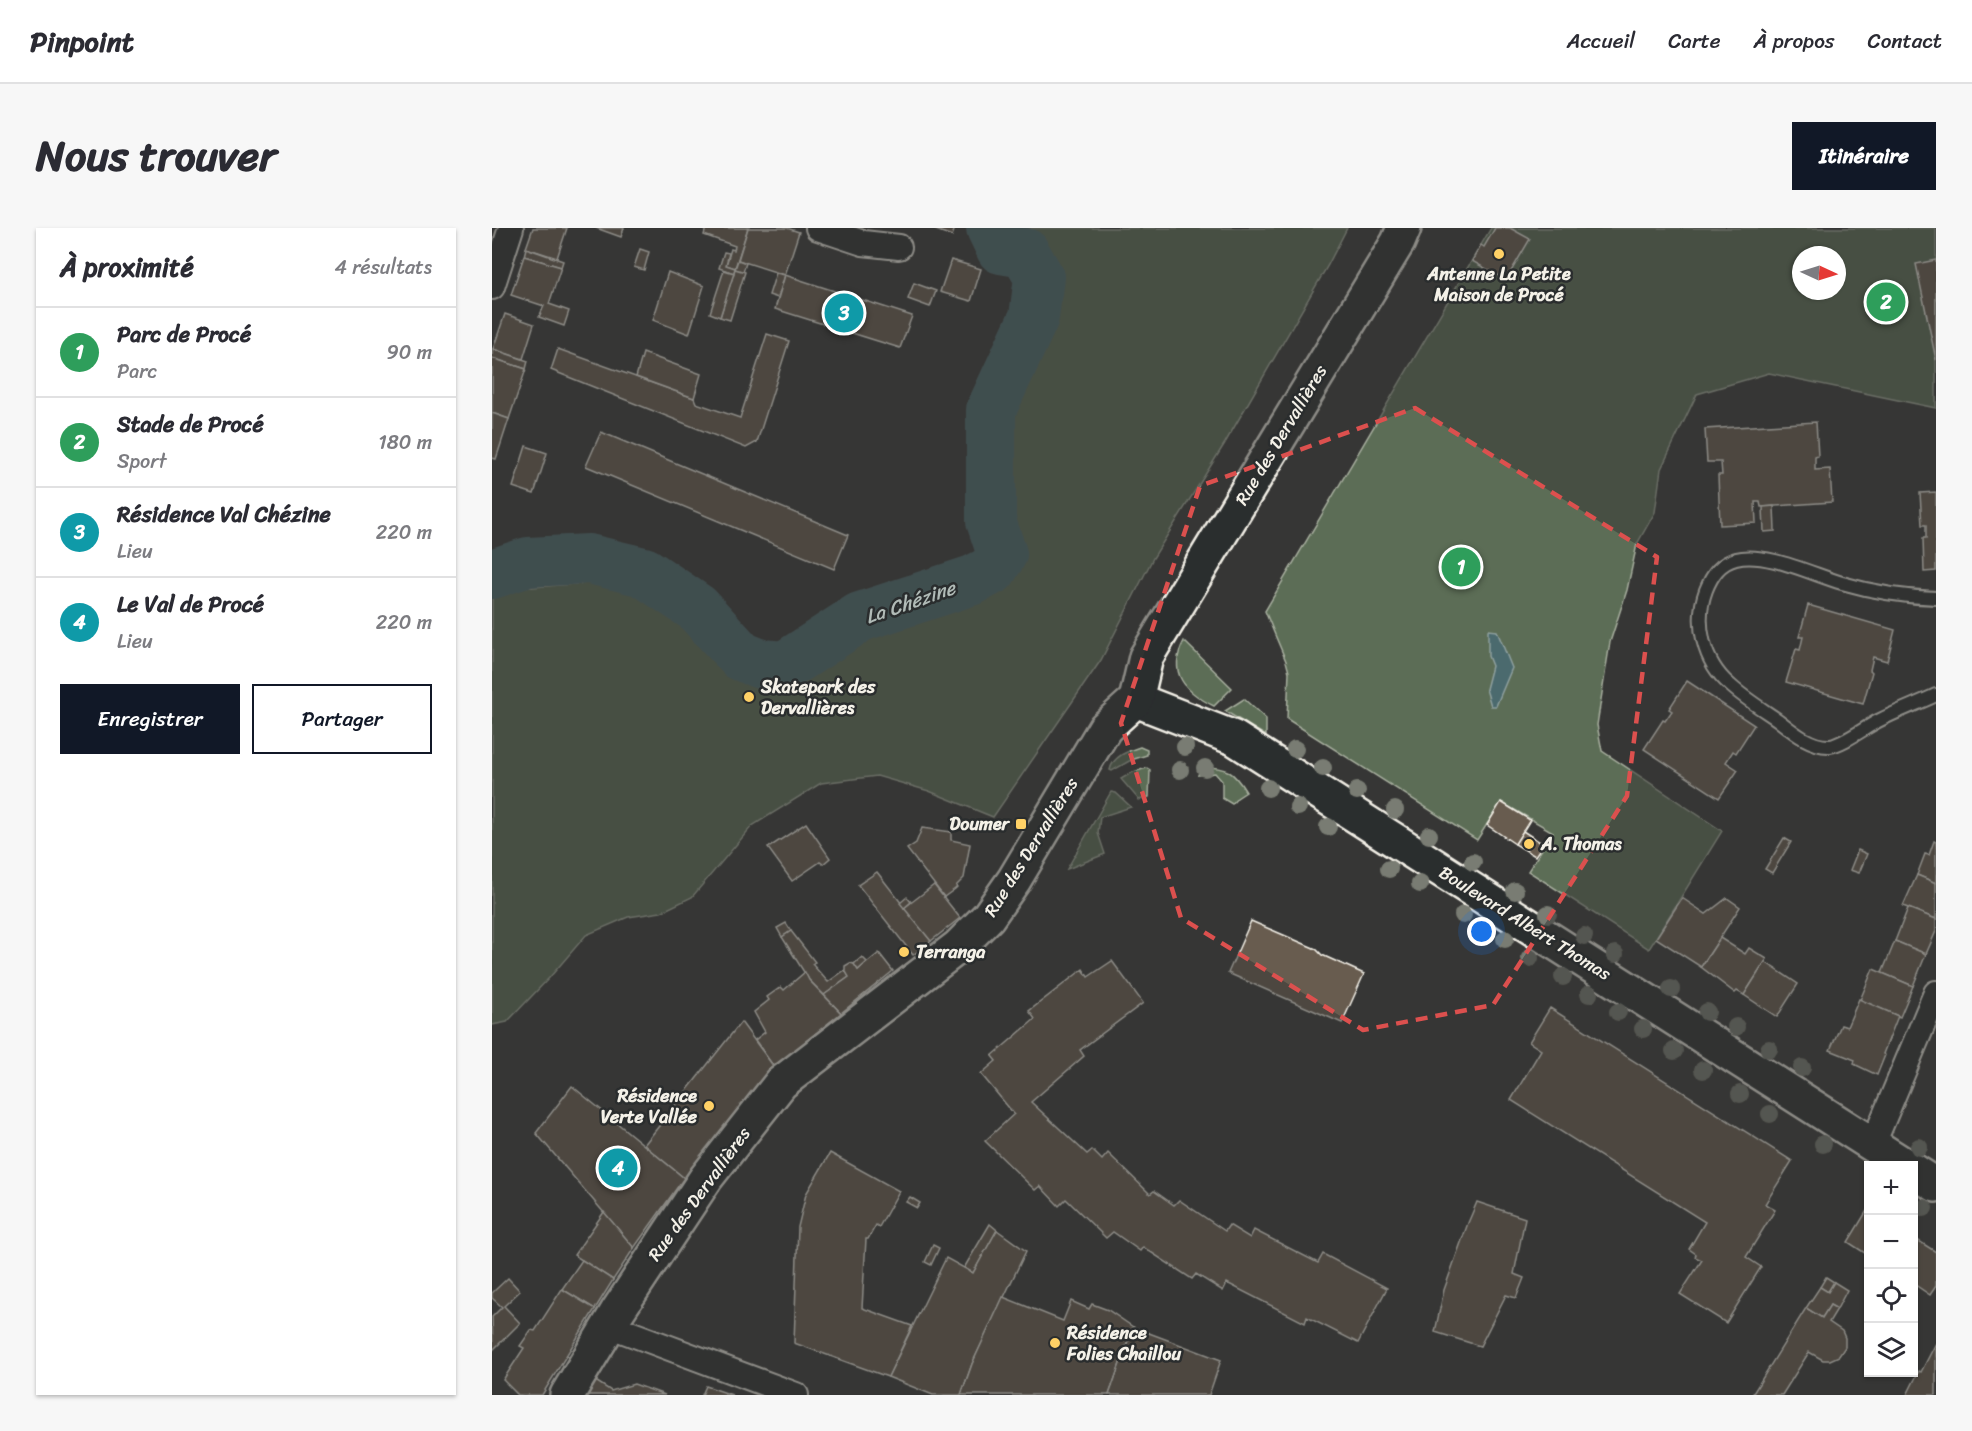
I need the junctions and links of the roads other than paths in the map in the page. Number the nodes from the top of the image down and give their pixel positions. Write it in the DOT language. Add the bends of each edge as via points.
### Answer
graph roads {
  1 [pos="511,228"];
  2 [pos="818,228"];
  3 [pos="1404,228"];
  4 [pos="899,247"];
  5 [pos="492,287"];
  6 [pos="1936,598"];
  7 [pos="1936,695"];
  8 [pos="1136,700"];
  9 [pos="1936,993"];
  10 [pos="1873,1144"];
  11 [pos="1898,1161"];
  12 [pos="1918,1174"];
  13 [pos="1936,1185"];
  14 [pos="608,1325"];
  15 [pos="567,1395"];
  16 [pos="796,1395"];
  1 -- 5 [label="street"];
  2 -- 4 [label="street" via="863,243"];
  3 -- 8 [label="main road, Rue des Dervallières" via="1146,657"];
  6 -- 7 [label="lane" via="1879,592 1774,561 1737,558 1723,564 1712,576 1700,616 1701,638 1728,684 1810,742 1830,746"];
  8 -- 10 [label="main road, Boulevard Albert Thomas" via="1234,738"];
  8 -- 14 [label="main road, Rue des Dervallières" via="1105,728 988,917 959,946 781,1083 706,1178"];
  9 -- 10 [label="street"];
  10 -- 11 [label="main road, Boulevard Albert Thomas"];
  12 -- 13 [label="main road"];
  14 -- 15 [label="main road, Rue des Dervallières"];
  14 -- 16 [label="street"];
}
